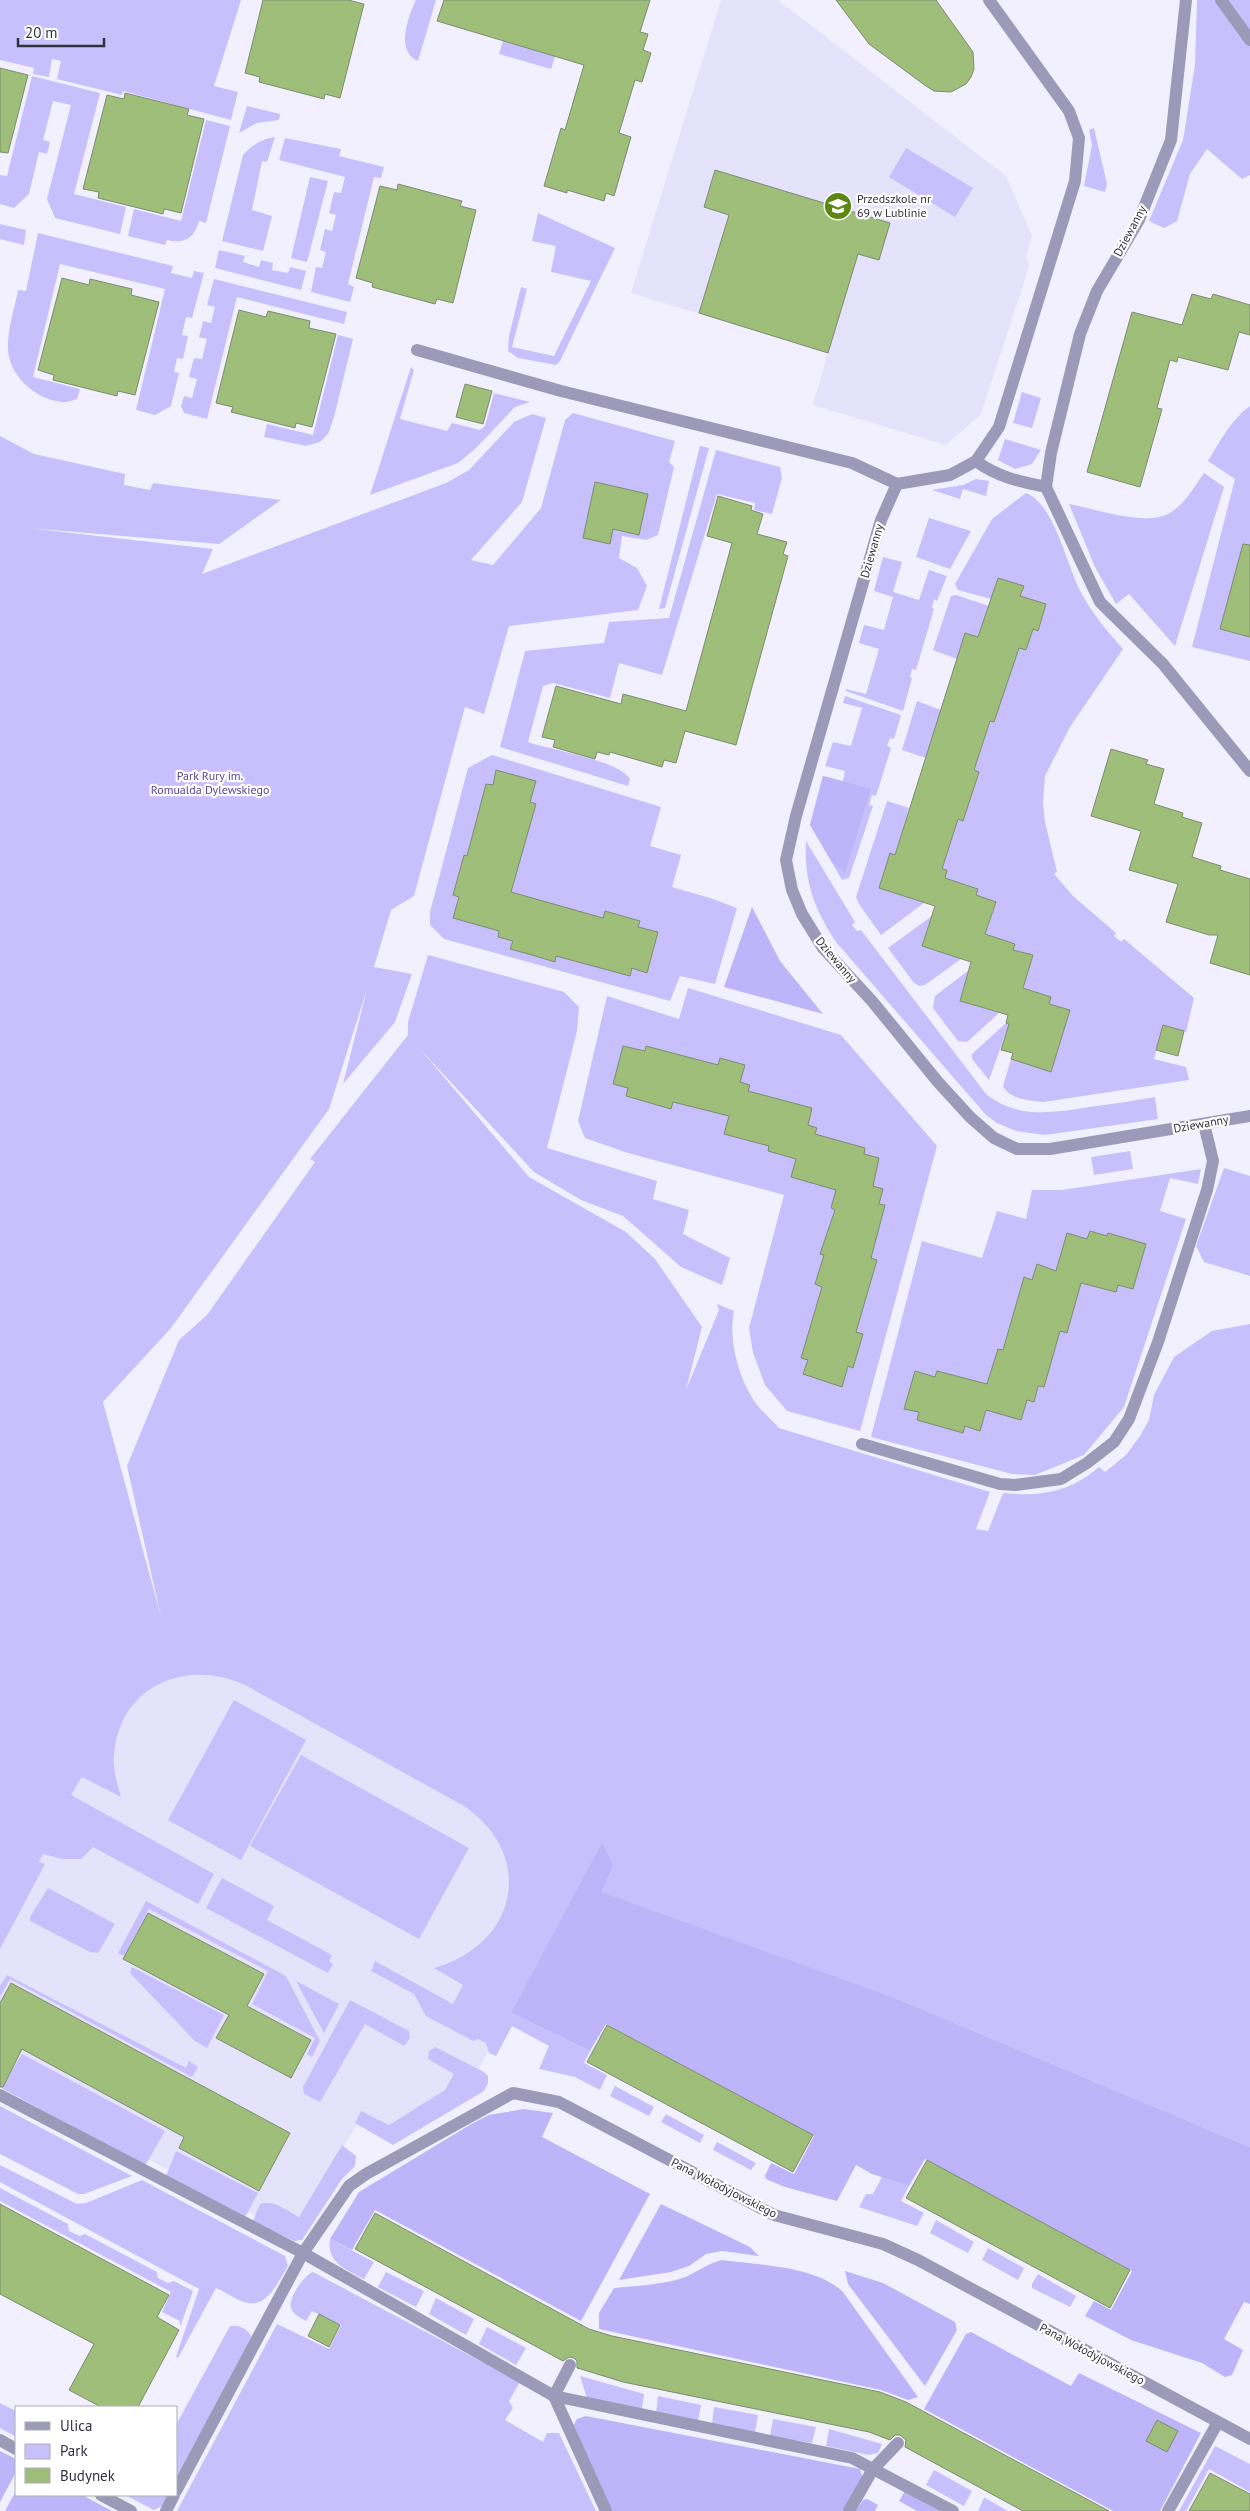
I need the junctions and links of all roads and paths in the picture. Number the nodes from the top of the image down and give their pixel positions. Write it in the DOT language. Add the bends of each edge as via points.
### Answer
graph roads {
  1 [pos="989,0"];
  2 [pos="1186,0"];
  3 [pos="1221,0"];
  4 [pos="1250,40"];
  5 [pos="418,350"];
  6 [pos="976,461"];
  7 [pos="897,484"];
  8 [pos="1046,487"];
  9 [pos="1250,771"];
  10 [pos="1250,1116"];
  11 [pos="1204,1124"];
  12 [pos="862,1444"];
  13 [pos="0,2095"];
  14 [pos="303,2253"];
  15 [pos="570,2365"];
  16 [pos="554,2396"];
  17 [pos="1218,2422"];
  18 [pos="1250,2439"];
  19 [pos="0,2440"];
  20 [pos="898,2443"];
  21 [pos="15,2448"];
  22 [pos="873,2469"];
  23 [pos="178,2487"];
  24 [pos="103,2496"];
  25 [pos="174,2496"];
  26 [pos="131,2511"];
  27 [pos="166,2511"];
  28 [pos="606,2511"];
  29 [pos="849,2511"];
  30 [pos="953,2511"];
  31 [pos="1168,2511"];
  1 -- 6 [label="street" via="1069,111 1079,138 1075,181 999,427"];
  2 -- 8 [label="street, Dziewanny" via="1171,140 1139,220 1097,291 1080,334"];
  3 -- 4 [label="street"];
  5 -- 7 [label="street" via="570,393 852,463"];
  6 -- 7 [label="street" via="950,475"];
  6 -- 8 [label="street" via="988,470"];
  7 -- 11 [label="street, Dziewanny" via="876,539 786,860 792,890 802,914 823,948 872,1001 938,1082 994,1138 1017,1149 1050,1149"];
  8 -- 9 [label="street" via="1100,602 1163,664"];
  10 -- 11 [label="street, Dziewanny"];
  11 -- 12 [label="street" via="1213,1161 1206,1190 1158,1342 1129,1419 1114,1442 1061,1478 1015,1485 1000,1484"];
  13 -- 14 [label="street"];
  14 -- 16 [label="street"];
  14 -- 17 [label="street, Pana Wołodyjowskiego" via="349,2186 513,2093 559,2102 774,2215 883,2244"];
  14 -- 23 [label="street, Pana Wołodyjowskiego"];
  15 -- 16 [label="street"];
  16 -- 22 [label="street" via="852,2458"];
  16 -- 28 [label="street"];
  17 -- 18 [label="street, Pana Wołodyjowskiego"];
  17 -- 31 [label="street"];
  19 -- 21 [label="street"];
  20 -- 22 [label="street"];
  22 -- 29 [label="street"];
  22 -- 30 [label="street"];
  24 -- 26 [label="street"];
  25 -- 27 [label="street"];
}
